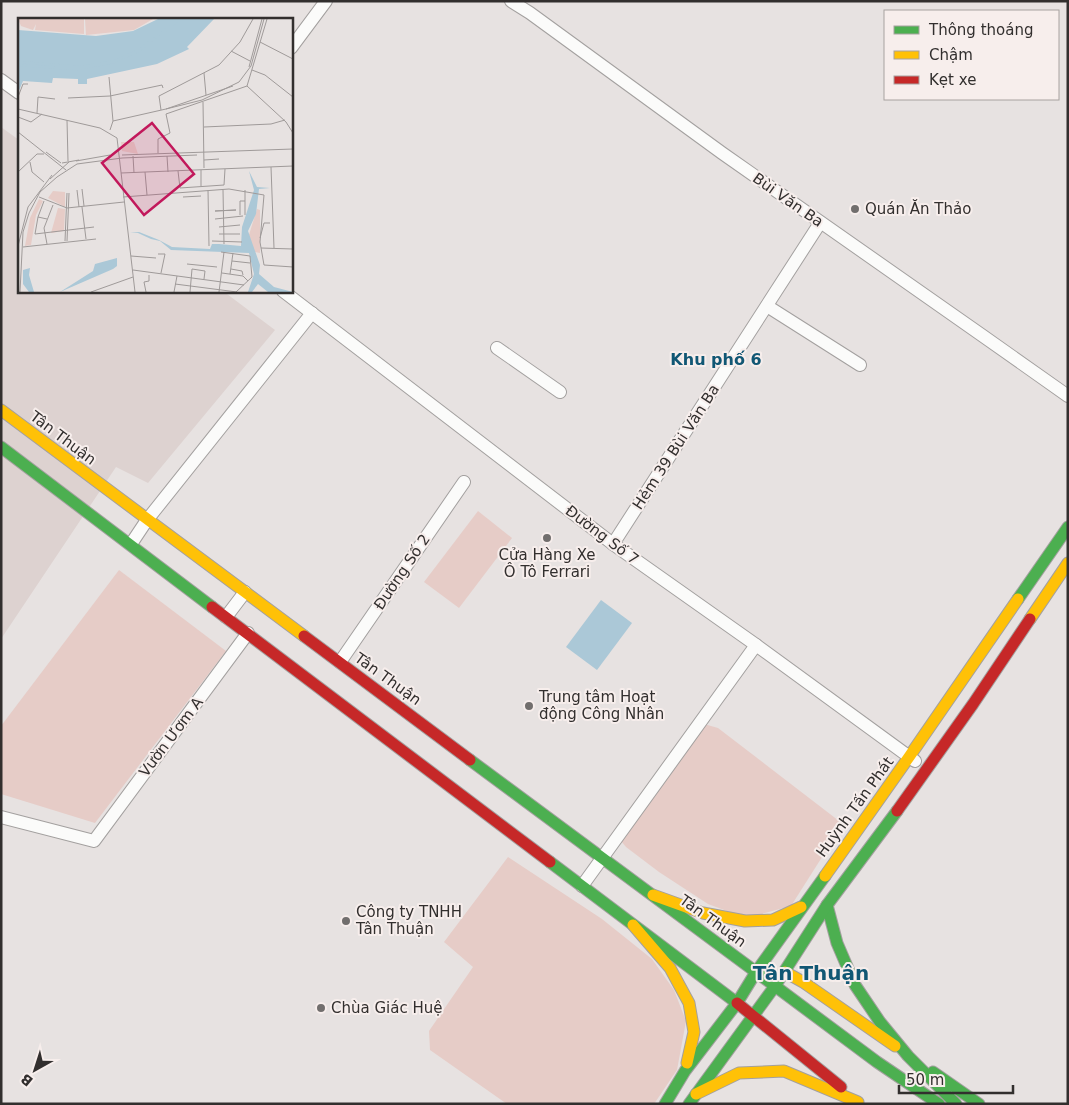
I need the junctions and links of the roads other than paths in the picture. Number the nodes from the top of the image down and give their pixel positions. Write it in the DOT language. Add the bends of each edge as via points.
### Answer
graph roads {
  1 [pos="326,1"];
  2 [pos="512,1"];
  3 [pos="292,47"];
  4 [pos="1,80"];
  5 [pos="18,92"];
  6 [pos="820,223"];
  7 [pos="284,292"];
  8 [pos="767,306"];
  9 [pos="312,313"];
  10 [pos="497,348"];
  11 [pos="860,365"];
  12 [pos="560,392"];
  13 [pos="1068,396"];
  14 [pos="1,410"];
  15 [pos="1,447"];
  16 [pos="464,482"];
  17 [pos="147,520"];
  18 [pos="1068,527"];
  19 [pos="130,544"];
  20 [pos="613,544"];
  21 [pos="1068,563"];
  22 [pos="245,592"];
  23 [pos="226,616"];
  24 [pos="248,633"];
  25 [pos="756,645"];
  26 [pos="340,662"];
  27 [pos="909,757"];
  28 [pos="927,770"];
  29 [pos="1,817"];
  30 [pos="602,857"];
  31 [pos="582,886"];
  32 [pos="653,895"];
  33 [pos="828,905"];
  34 [pos="803,906"];
  35 [pos="633,925"];
  36 [pos="756,972"];
  37 [pos="784,972"];
  38 [pos="775,986"];
  39 [pos="737,1003"];
  40 [pos="754,1016"];
  41 [pos="908,1056"];
  42 [pos="685,1071"];
  43 [pos="693,1099"];
  44 [pos="860,1103"];
  45 [pos="665,1104"];
  46 [pos="939,1104"];
  47 [pos="956,1104"];
  48 [pos="979,1104"];
  1 -- 3 [label="street"];
  2 -- 6 [label="street, Bùi Văn Ba"];
  4 -- 5 [label="street"];
  6 -- 8 [label="street, Hẻm 39 Bùi Văn Ba"];
  6 -- 13 [label="street, Bùi Văn Ba"];
  7 -- 9 [label="street, Đường Số 7"];
  8 -- 11 [label="street"];
  8 -- 20 [label="street, Hẻm 39 Bùi Văn Ba"];
  9 -- 17 [label="street"];
  9 -- 20 [label="street, Đường Số 7"];
  10 -- 12 [label="street"];
  14 -- 17 [label="main road, Tân Thuận"];
  15 -- 19 [label="main road"];
  16 -- 26 [label="street, Đường Số 2"];
  17 -- 19 [label="street"];
  17 -- 22 [label="main road, Tân Thuận"];
  18 -- 27 [label="main road, Huỳnh Tấn Phát"];
  19 -- 23 [label="main road"];
  20 -- 25 [label="street, Đường Số 7"];
  21 -- 28 [label="main road"];
  22 -- 23 [label="street"];
  22 -- 26 [label="main road, Tân Thuận"];
  23 -- 24 [label="main road"];
  24 -- 29 [label="street, Vườn Ươm A" via="94,841"];
  24 -- 31 [label="main road"];
  25 -- 27 [label="street, Đường Số 7"];
  25 -- 30 [label="street"];
  26 -- 30 [label="main road, Tân Thuận"];
  27 -- 28 [label="street, Đường Số 7"];
  27 -- 34 [label="main road, Huỳnh Tấn Phát"];
  28 -- 33 [label="main road"];
  30 -- 31 [label="street"];
  30 -- 32 [label="main road, Tân Thuận"];
  31 -- 35 [label="main road"];
  32 -- 34 [label="main road" via="703,913 745,921 773,920"];
  32 -- 36 [label="main road, Tân Thuận"];
  33 -- 37 [label="main road"];
  33 -- 41 [label="main road" via="837,943 855,985"];
  34 -- 36 [label="main road, Huỳnh Tấn Phát"];
  35 -- 39 [label="main road"];
  35 -- 42 [label="main road" via="670,968 689,1003 694,1032"];
  36 -- 37 [label="main road"];
  36 -- 38 [label="main road, Tân Thuận"];
  36 -- 39 [label="main road, Huỳnh Tấn Phát"];
  37 -- 38 [label="main road"];
  37 -- 41 [label="main road"];
  38 -- 40 [label="main road"];
  38 -- 46 [label="main road, Tân Thuận"];
  39 -- 40 [label="main road"];
  39 -- 42 [label="main road, Huỳnh Tấn Phát"];
  40 -- 43 [label="main road"];
  40 -- 44 [label="main road"];
  41 -- 47 [label="main road"];
  41 -- 48 [label="main road"];
  42 -- 45 [label="main road, Huỳnh Tấn Phát"];
  43 -- 44 [label="main road" via="739,1073 784,1071"];
}
